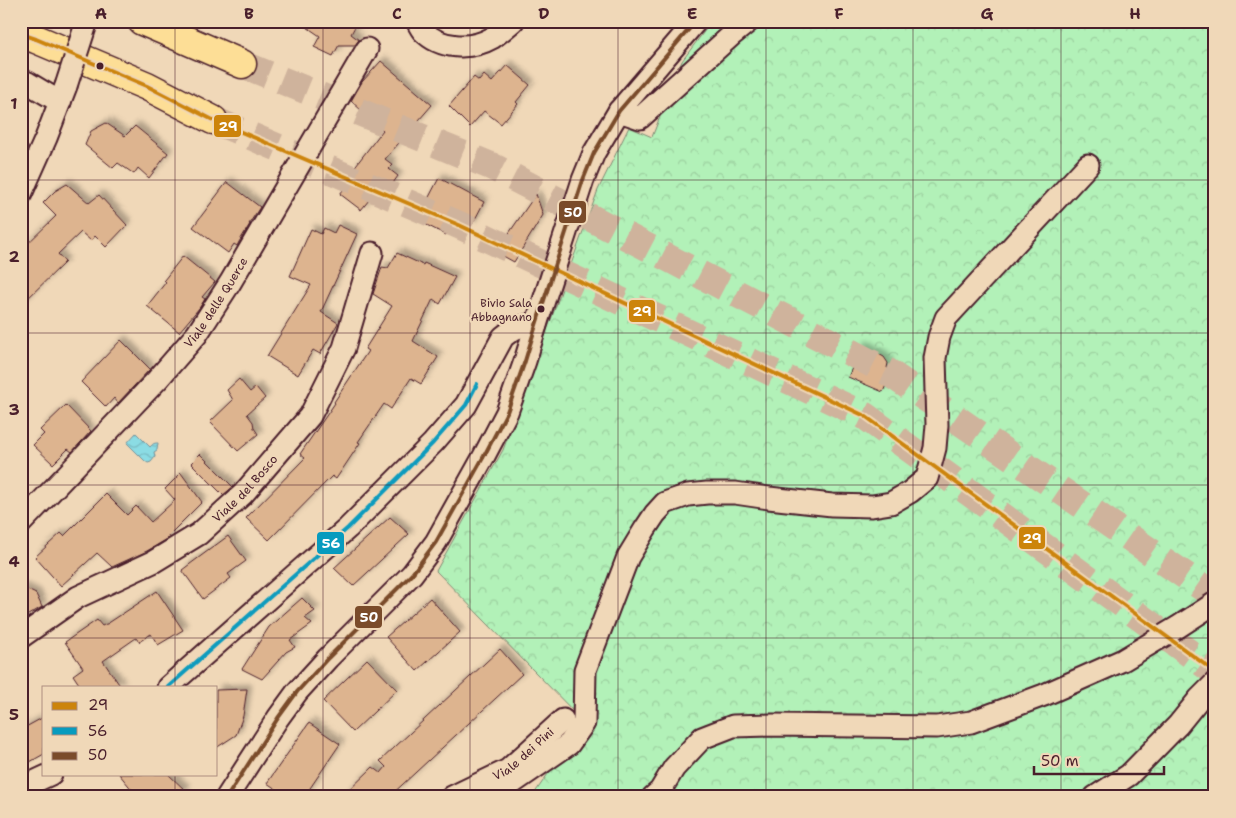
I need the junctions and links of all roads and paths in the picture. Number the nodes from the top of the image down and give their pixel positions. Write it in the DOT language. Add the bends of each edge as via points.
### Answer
graph roads {
  1 [pos="87,21"];
  2 [pos="142,21"];
  3 [pos="417,21"];
  4 [pos="513,21"];
  5 [pos="696,21"];
  6 [pos="749,21"];
  7 [pos="21,34"];
  8 [pos="367,49"];
  9 [pos="242,64"];
  10 [pos="21,80"];
  11 [pos="63,94"];
  12 [pos="619,111"];
  13 [pos="213,120"];
  14 [pos="46,138"];
  15 [pos="1088,165"];
  16 [pos="21,167"];
  17 [pos="21,194"];
  18 [pos="372,254"];
  19 [pos="536,325"];
  20 [pos="21,523"];
  21 [pos="1215,603"];
  22 [pos="21,637"];
  23 [pos="1215,683"];
  24 [pos="169,686"];
  25 [pos="563,720"];
  26 [pos="47,776"];
  27 [pos="21,788"];
  28 [pos="227,797"];
  29 [pos="452,797"];
  30 [pos="486,797"];
  31 [pos="654,797"];
  32 [pos="1095,797"];
  1 -- 11 [label="street, bridge"];
  2 -- 9 [label="highway"];
  3 -- 4 [label="street" via="431,38 459,46 490,39"];
  5 -- 12 [label="street"];
  6 -- 12 [label="street" via="640,118"];
  7 -- 13 [label="highway" via="147,86"];
  8 -- 20 [label="street, Viale delle Querce" via="197,334"];
  10 -- 11 [label="street"];
  11 -- 14 [label="street"];
  12 -- 19 [label="street" via="594,153 583,180"];
  14 -- 16 [label="street"];
  14 -- 17 [label="street"];
  15 -- 30 [label="street" via="946,318 938,337 935,358 935,448 927,478 891,503 872,506 823,504 735,493 688,496 665,504 644,529 628,557 585,670 584,722 569,744 512,784"];
  18 -- 22 [label="street, Viale del Bosco" via="344,348 310,416 243,494 199,534 153,562 78,597"];
  19 -- 24 [label="street" via="512,329 503,337 466,405 433,443 348,528"];
  19 -- 28 [label="street" via="508,412 436,542 412,574 297,692"];
  21 -- 31 [label="street" via="1124,660 1044,696 971,722 937,727 733,726 702,738 674,768"];
  23 -- 32 [label="street" via="1129,775"];
  25 -- 29 [label="street, Viale dei Pini" via="508,770"];
  26 -- 27 [label="street"];
}
